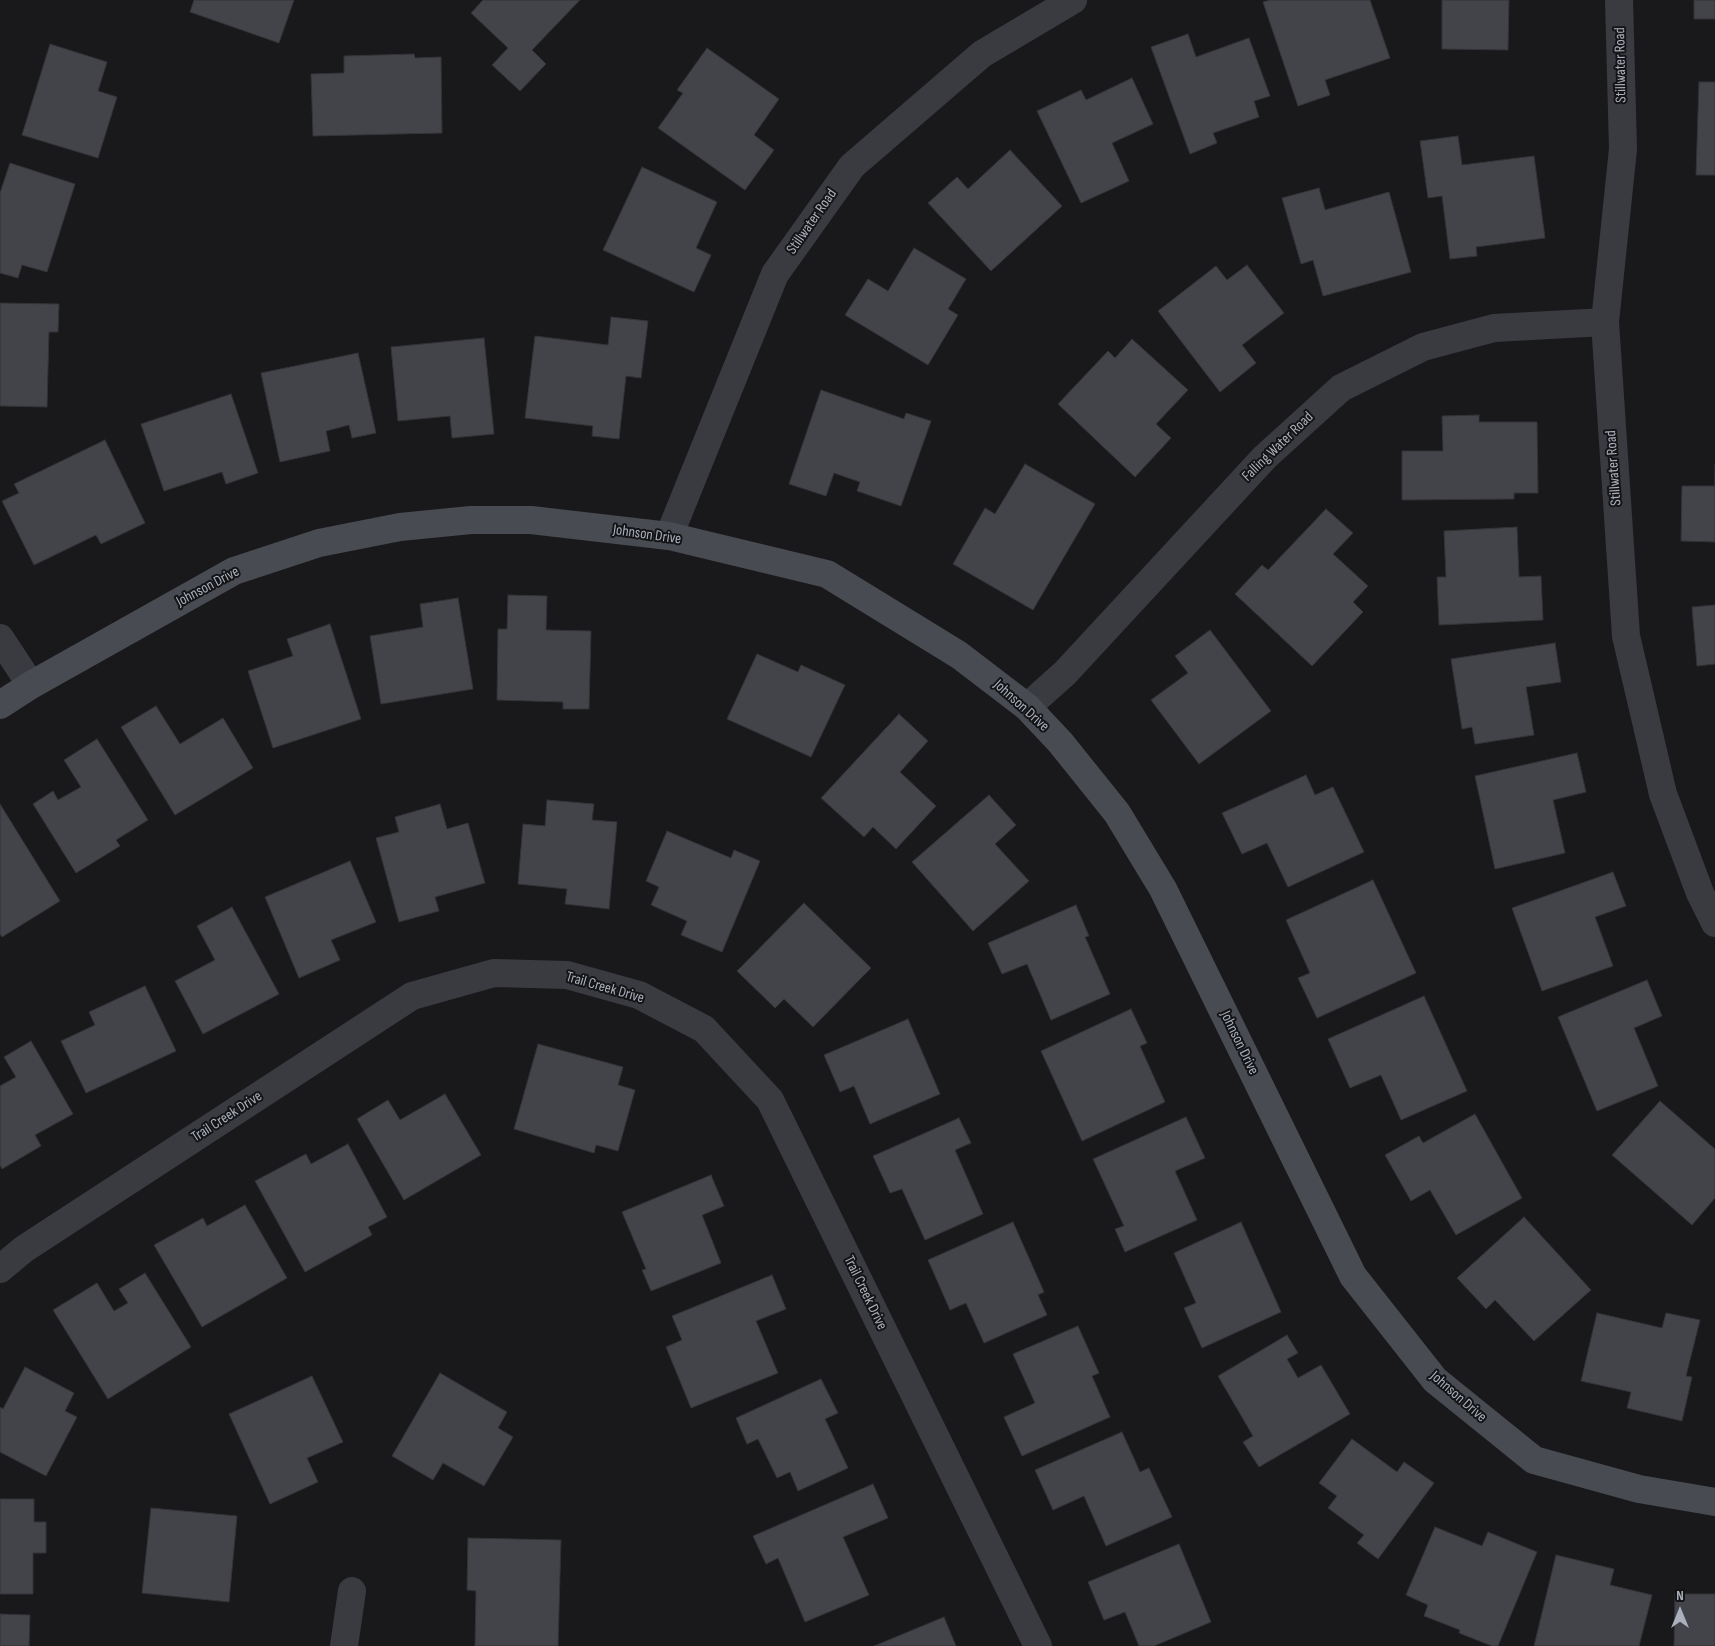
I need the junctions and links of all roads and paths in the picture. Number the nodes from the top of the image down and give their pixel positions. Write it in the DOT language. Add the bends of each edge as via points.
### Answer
graph roads {
  1 [pos="1072,0"];
  2 [pos="1619,0"];
  3 [pos="1605,322"];
  4 [pos="669,536"];
  5 [pos="0,638"];
  6 [pos="31,685"];
  7 [pos="0,705"];
  8 [pos="1027,707"];
  9 [pos="1715,923"];
  10 [pos="0,1269"];
  11 [pos="1715,1502"];
  12 [pos="352,1591"];
  13 [pos="344,1646"];
  14 [pos="1038,1646"];
  1 -- 4 [label="street, Stillwater Road" via="982,54 852,166 775,274"];
  2 -- 3 [label="street, Stillwater Road" via="1623,149"];
  3 -- 8 [label="street, Falling Water Road" via="1494,328 1423,347 1341,388 1265,457 1065,673"];
  3 -- 9 [label="street, Stillwater Road" via="1626,636 1663,794 1700,893"];
  4 -- 6 [label="street, Johnson Drive" via="531,520 471,520 400,527 319,543 234,571"];
  4 -- 8 [label="street, Johnson Drive" via="827,574 960,655"];
  5 -- 6 [label="street"];
  6 -- 7 [label="street, Johnson Drive"];
  8 -- 11 [label="street, Johnson Drive" via="1060,742 1116,814 1163,889 1354,1276 1435,1380 1534,1460 1639,1489"];
  10 -- 14 [label="street, Trail Creek Drive" via="24,1249 412,996 494,973 567,975 639,995 704,1029 770,1100"];
  12 -- 13 [label="street"];
}
